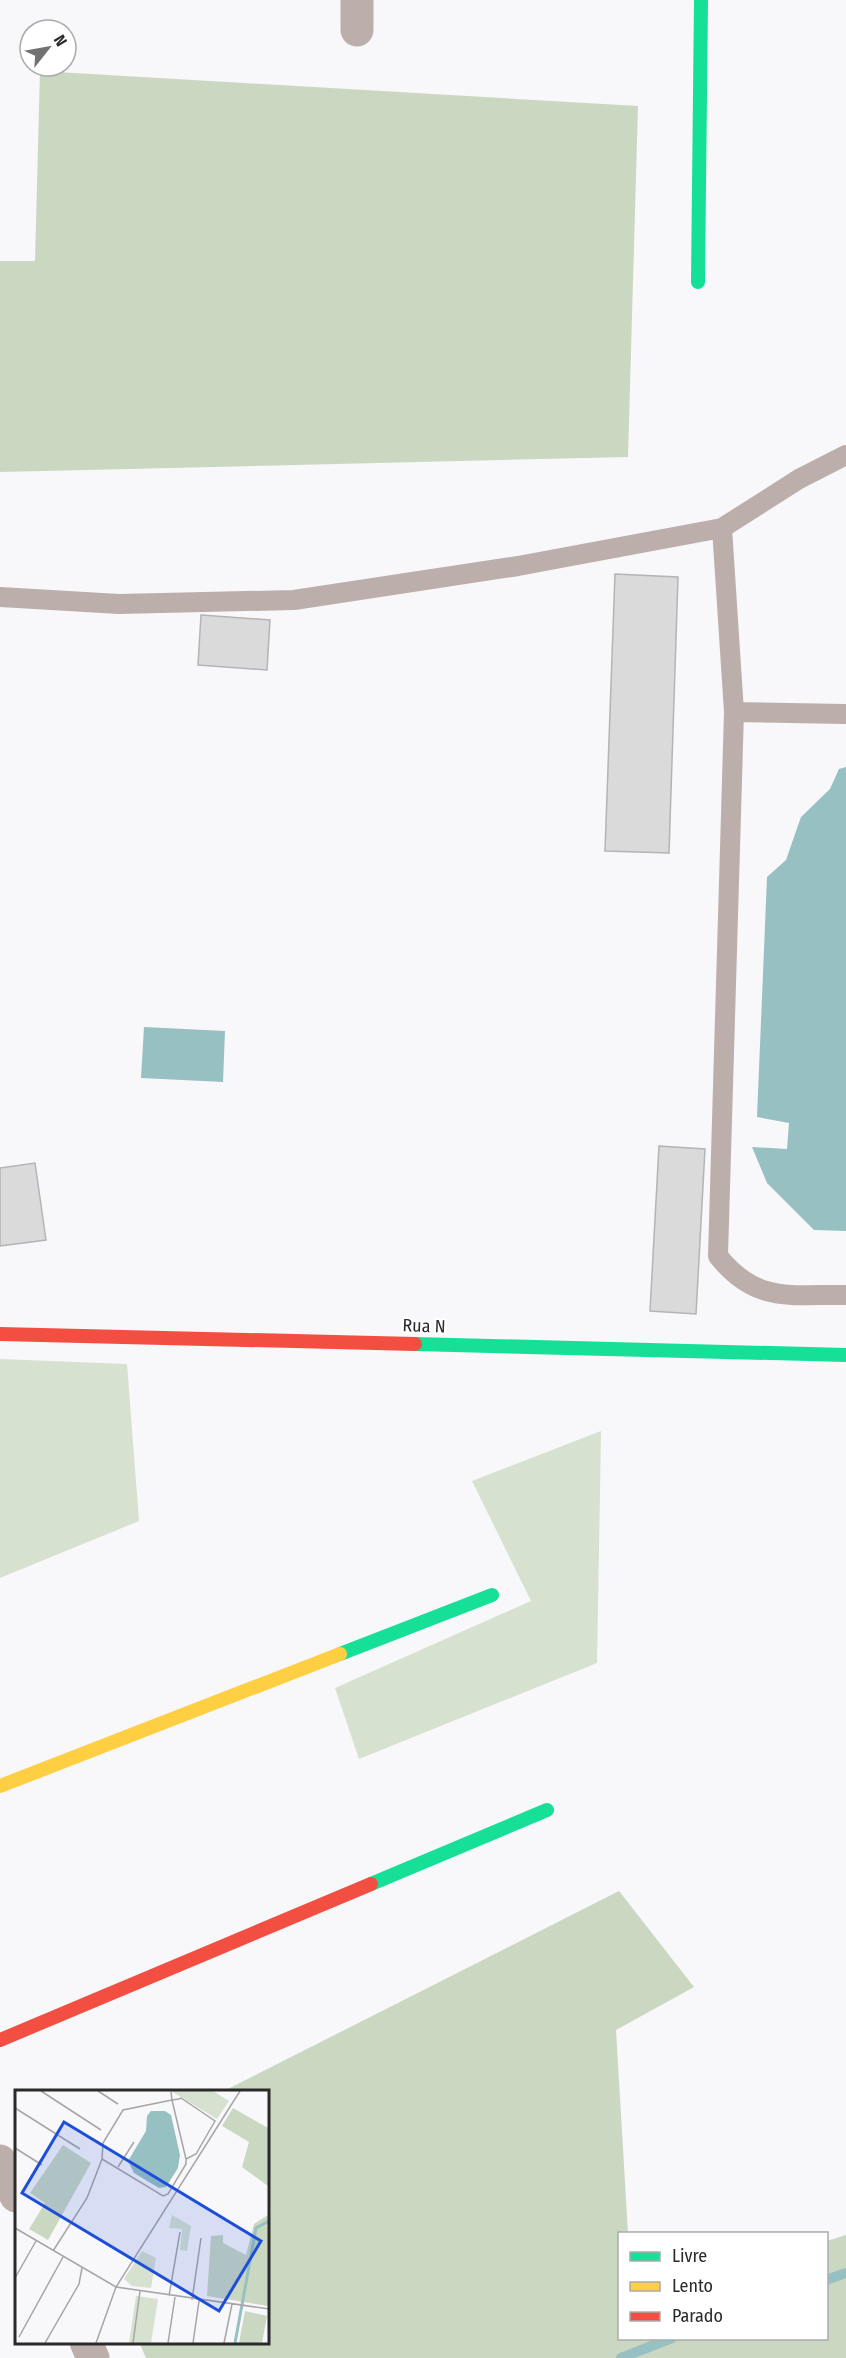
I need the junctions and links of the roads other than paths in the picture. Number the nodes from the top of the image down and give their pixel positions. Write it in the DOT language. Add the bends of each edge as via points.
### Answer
graph roads {
  1 [pos="701,0"];
  2 [pos="698,282"];
  3 [pos="846,455"];
  4 [pos="722,528"];
  5 [pos="0,597"];
  6 [pos="734,712"];
  7 [pos="846,714"];
  8 [pos="846,1295"];
  9 [pos="0,1334"];
  10 [pos="846,1355"];
  11 [pos="492,1594"];
  12 [pos="0,1786"];
  13 [pos="547,1810"];
  14 [pos="0,2040"];
  15 [pos="0,2161"];
  16 [pos="15,2194"];
  17 [pos="86,2343"];
  18 [pos="93,2358"];
  1 -- 2 [label="street"];
  3 -- 4 [label="lane" via="799,479"];
  4 -- 5 [label="lane" via="518,566 294,600 119,604"];
  4 -- 6 [label="lane"];
  6 -- 7 [label="lane"];
  6 -- 8 [label="lane" via="718,1256 745,1283 769,1293"];
  9 -- 10 [label="street, Rua N"];
  11 -- 12 [label="street"];
  13 -- 14 [label="street"];
  15 -- 16 [label="street"];
  17 -- 18 [label="street"];
}
